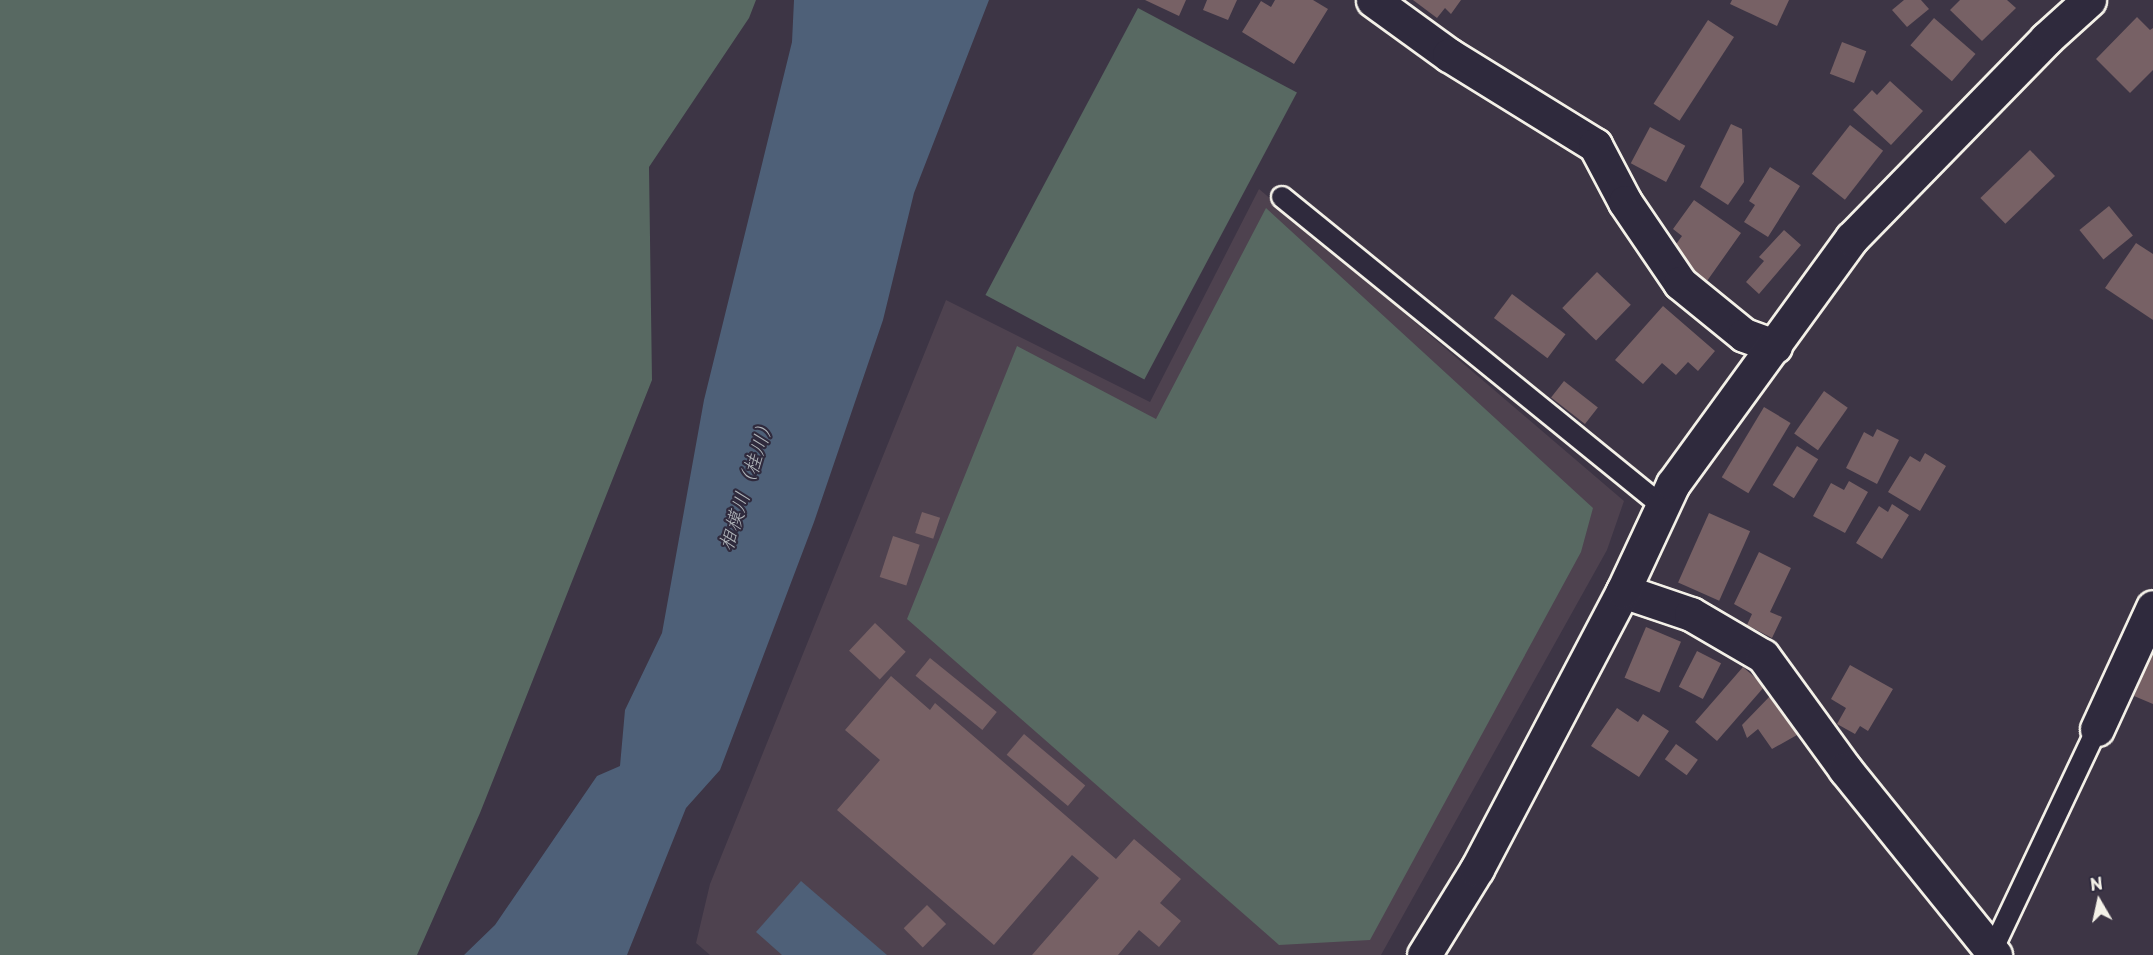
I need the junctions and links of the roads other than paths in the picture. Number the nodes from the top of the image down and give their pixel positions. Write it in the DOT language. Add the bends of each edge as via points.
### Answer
graph roads {
  1 [pos="1373,0"];
  2 [pos="2089,0"];
  3 [pos="1282,197"];
  4 [pos="1775,346"];
  5 [pos="1663,507"];
  6 [pos="1623,591"];
  7 [pos="2153,608"];
  8 [pos="2097,729"];
  9 [pos="1993,954"];
  10 [pos="1424,955"];
  1 -- 4 [label="street" via="1449,55 1595,145 1625,202 1680,284 1744,335"];
  2 -- 4 [label="street" via="1852,238"];
  3 -- 5 [label="lane"];
  4 -- 5 [label="street" via="1673,484"];
  5 -- 6 [label="street"];
  6 -- 9 [label="street" via="1691,614 1763,656 1845,769"];
  6 -- 10 [label="street" via="1477,869"];
  7 -- 8 [label="street"];
  8 -- 9 [label="lane"];
}
